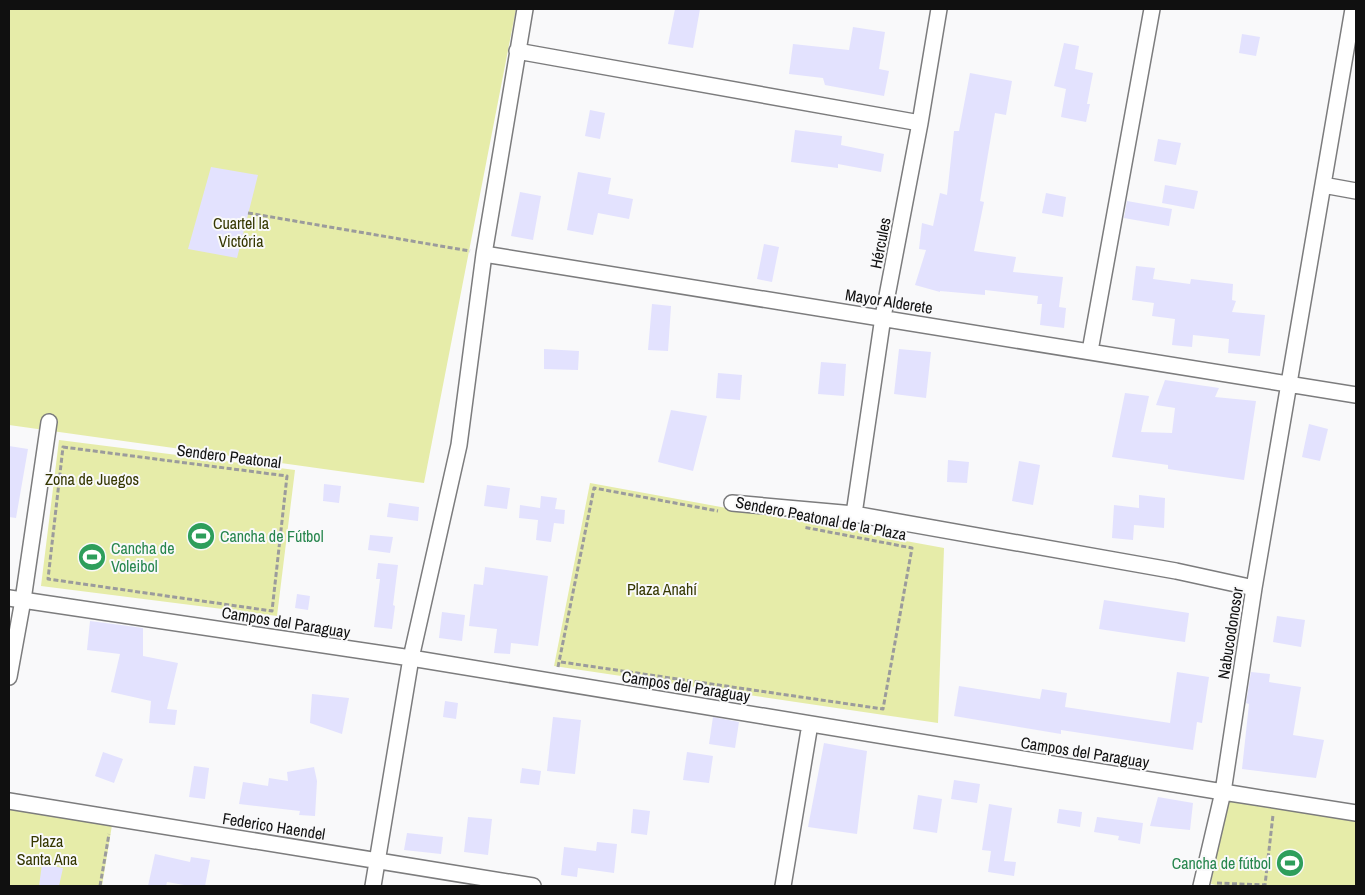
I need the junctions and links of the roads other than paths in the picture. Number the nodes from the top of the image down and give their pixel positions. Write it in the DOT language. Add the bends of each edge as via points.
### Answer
graph roads {
  1 [pos="525,9"];
  2 [pos="939,9"];
  3 [pos="1152,9"];
  4 [pos="1353,9"];
  5 [pos="517,50"];
  6 [pos="920,123"];
  7 [pos="1323,185"];
  8 [pos="1356,191"];
  9 [pos="484,254"];
  10 [pos="883,318"];
  11 [pos="1090,351"];
  12 [pos="1290,384"];
  13 [pos="1356,395"];
  14 [pos="49,422"];
  15 [pos="726,507"];
  16 [pos="854,514"];
  17 [pos="1254,588"];
  18 [pos="16,599"];
  19 [pos="411,658"];
  20 [pos="9,677"];
  21 [pos="810,724"];
  22 [pos="1224,792"];
  23 [pos="9,800"];
  24 [pos="1356,813"];
  25 [pos="378,861"];
  26 [pos="373,886"];
  27 [pos="533,886"];
  28 [pos="783,886"];
  29 [pos="1201,886"];
  1 -- 5 [label="street"];
  2 -- 6 [label="street, Hércules"];
  3 -- 11 [label="street"];
  4 -- 7 [label="street, Nabucodonosor"];
  5 -- 6 [label="street"];
  5 -- 9 [label="street"];
  6 -- 10 [label="street, Hércules"];
  7 -- 8 [label="street"];
  7 -- 12 [label="street, Nabucodonosor"];
  9 -- 10 [label="street, Mayor Alderete"];
  9 -- 19 [label="street" via="459,445"];
  10 -- 11 [label="street, Mayor Alderete"];
  10 -- 16 [label="street, Hércules"];
  11 -- 12 [label="street, Mayor Alderete"];
  12 -- 13 [label="street, Mayor Alderete"];
  12 -- 17 [label="street, Nabucodonosor"];
  14 -- 18 [label="street"];
  15 -- 16 [label="street"];
  16 -- 17 [label="street" via="1176,571"];
  17 -- 22 [label="street, Nabucodonosor"];
  18 -- 19 [label="street, Campos del Paraguay"];
  18 -- 20 [label="street"];
  19 -- 21 [label="street, Campos del Paraguay"];
  19 -- 25 [label="street"];
  21 -- 22 [label="street, Campos del Paraguay"];
  21 -- 28 [label="street"];
  22 -- 24 [label="street, Campos del Paraguay"];
  22 -- 29 [label="street, Nabucodonosor"];
  23 -- 25 [label="street, Federico Haendel"];
  25 -- 26 [label="street"];
  25 -- 27 [label="street, Federico Haendel"];
}
